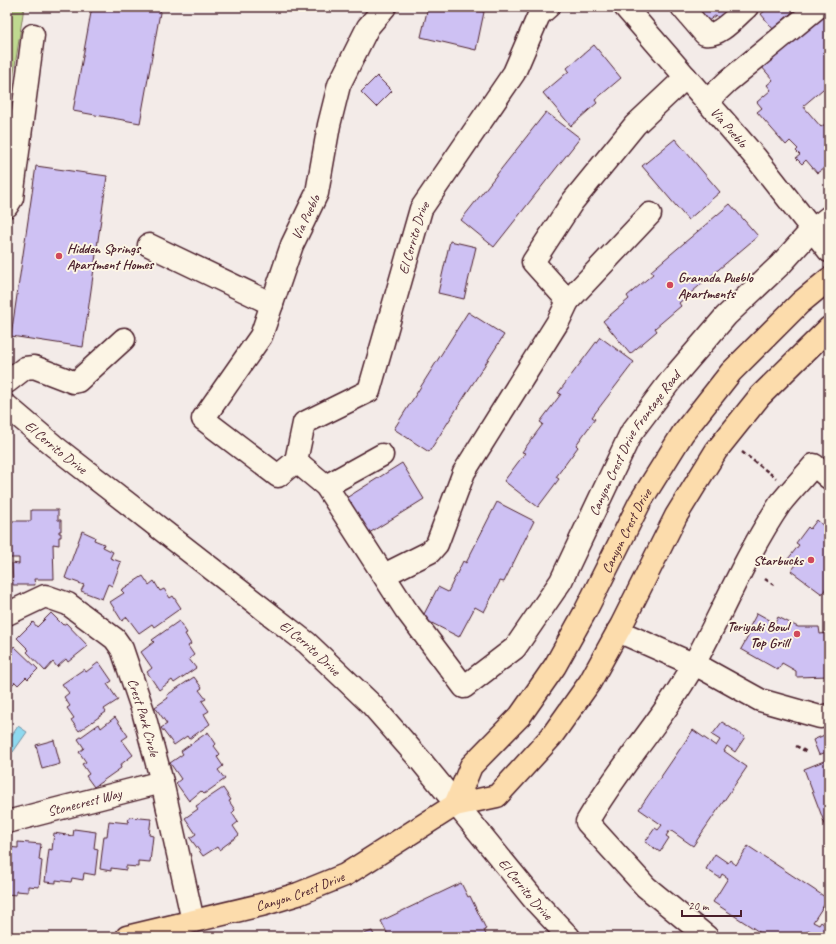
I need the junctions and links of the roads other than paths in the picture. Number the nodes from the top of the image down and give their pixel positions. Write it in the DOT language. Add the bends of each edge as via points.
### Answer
graph roads {
  1 [pos="385,7"];
  2 [pos="548,7"];
  3 [pos="682,7"];
  4 [pos="747,7"];
  5 [pos="818,7"];
  6 [pos="630,9"];
  7 [pos="33,35"];
  8 [pos="686,77"];
  9 [pos="707,101"];
  10 [pos="7,206"];
  11 [pos="650,214"];
  12 [pos="829,216"];
  13 [pos="812,231"];
  14 [pos="149,245"];
  15 [pos="829,251"];
  16 [pos="829,279"];
  17 [pos="568,301"];
  18 [pos="272,304"];
  19 [pos="829,328"];
  20 [pos="124,339"];
  21 [pos="7,382"];
  22 [pos="7,406"];
  23 [pos="382,455"];
  24 [pos="296,461"];
  25 [pos="829,478"];
  26 [pos="326,486"];
  27 [pos="384,575"];
  28 [pos="7,614"];
  29 [pos="618,631"];
  30 [pos="694,664"];
  31 [pos="829,715"];
  32 [pos="162,782"];
  33 [pos="455,805"];
  34 [pos="7,822"];
  35 [pos="193,921"];
  36 [pos="127,937"];
  37 [pos="569,937"];
  38 [pos="707,937"];
  1 -- 18 [label="street, Via Pueblo" via="368,27 339,85 317,193 292,246"];
  2 -- 24 [label="street, El Cerrito Drive" via="539,15 514,73 421,209 369,391 304,423"];
  3 -- 4 [label="street" via="705,34 710,35 719,31"];
  5 -- 9 [label="street"];
  6 -- 8 [label="street, Via Pueblo"];
  7 -- 10 [label="street" via="12,198"];
  8 -- 9 [label="street, Via Pueblo"];
  8 -- 17 [label="street" via="635,124 573,201 533,262"];
  9 -- 13 [label="street, Via Pueblo" via="756,158"];
  11 -- 17 [label="street"];
  12 -- 13 [label="street, Canyon Crest Drive Frontage Road"];
  13 -- 15 [label="street, Via Pueblo"];
  13 -- 27 [label="street, Canyon Crest Drive Frontage Road" via="726,316 631,433 562,581 515,648 464,687 406,610"];
  14 -- 18 [label="street"];
  16 -- 33 [label="main road, Canyon Crest Drive" via="800,303 731,372 683,433 640,502 555,666 520,716 471,766"];
  17 -- 27 [label="street" via="464,472 437,544 430,552"];
  18 -- 24 [label="street, Via Pueblo" via="261,336 203,419 278,476"];
  19 -- 29 [label="main road, Canyon Crest Drive" via="760,396 716,451 676,516"];
  20 -- 21 [label="street" via="78,381 73,382 28,367"];
  22 -- 33 [label="street, El Cerrito Drive" via="54,446 307,643 372,706 421,761"];
  23 -- 26 [label="street"];
  24 -- 26 [label="street"];
  25 -- 30 [label="street" via="814,465 780,504"];
  26 -- 27 [label="street"];
  28 -- 32 [label="street, Crest Park Circle" via="45,596 68,604 115,639 122,649 143,711"];
  29 -- 30 [label="street"];
  29 -- 33 [label="main road, Canyon Crest Drive" via="590,682 551,737 497,796"];
  30 -- 31 [label="street" via="760,700 820,717"];
  30 -- 38 [label="street" via="668,707 603,793 587,822 646,887"];
  32 -- 34 [label="street, Stonecrest Way"];
  32 -- 35 [label="street, Crest Park Circle"];
  33 -- 35 [label="main road, Canyon Crest Drive" via="345,875 278,900"];
  33 -- 37 [label="street, El Cerrito Drive" via="536,902"];
  35 -- 36 [label="main road, Canyon Crest Drive"];
}
